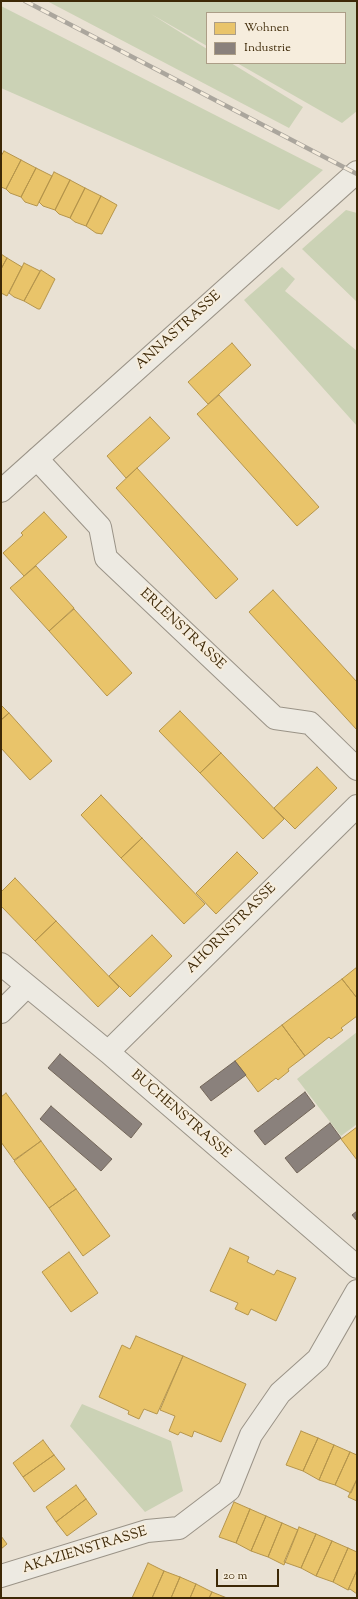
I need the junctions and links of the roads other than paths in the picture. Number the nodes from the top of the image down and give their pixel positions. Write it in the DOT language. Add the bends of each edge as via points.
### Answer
graph roads {
  1 [pos="357,172"];
  2 [pos="37,459"];
  3 [pos="1,491"];
  4 [pos="357,769"];
  5 [pos="357,806"];
  6 [pos="1,964"];
  7 [pos="27,986"];
  8 [pos="1,1012"];
  9 [pos="108,1052"];
  10 [pos="357,1267"];
  11 [pos="357,1291"];
  12 [pos="1,1576"];
  1 -- 2 [label="street, ANNASTRASSE"];
  2 -- 3 [label="street, ANNASTRASSE"];
  2 -- 4 [label="street, ERLENSTRASSE" via="100,527 106,558 275,718 310,723"];
  5 -- 9 [label="street, AHORNSTRASSE"];
  6 -- 7 [label="street, BUCHENSTRASSE"];
  7 -- 8 [label="street"];
  7 -- 9 [label="street, BUCHENSTRASSE"];
  9 -- 10 [label="street, BUCHENSTRASSE"];
  11 -- 12 [label="street, AKAZIENSTRASSE" via="318,1359 280,1393 251,1435 229,1490 179,1528 147,1531"];
}
